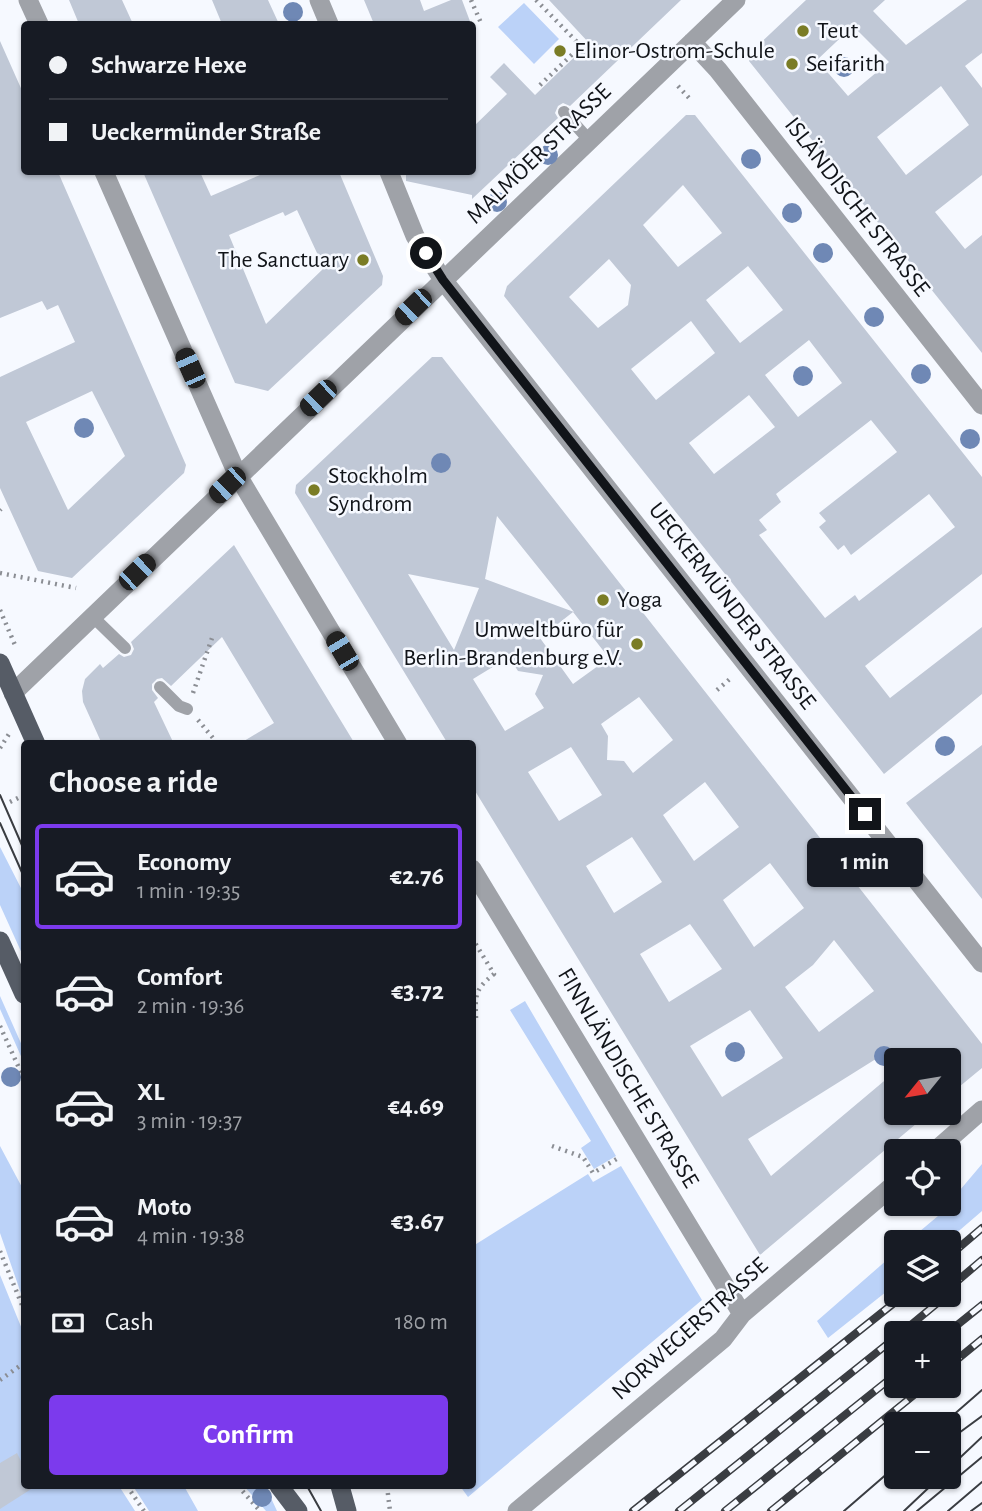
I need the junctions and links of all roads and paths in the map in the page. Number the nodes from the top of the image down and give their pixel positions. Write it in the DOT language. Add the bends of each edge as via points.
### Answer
graph roads {
  1 [pos="28,0"];
  2 [pos="319,0"];
  3 [pos="471,0"];
  4 [pos="536,0"];
  5 [pos="736,0"];
  6 [pos="38,21"];
  7 [pos="328,21"];
  8 [pos="481,23"];
  9 [pos="692,42"];
  10 [pos="539,86"];
  11 [pos="564,112"];
  12 [pos="589,140"];
  13 [pos="105,175"];
  14 [pos="390,175"];
  15 [pos="443,280"];
  16 [pos="982,405"];
  17 [pos="237,475"];
  18 [pos="0,573"];
  19 [pos="76,588"];
  20 [pos="0,610"];
  21 [pos="92,616"];
  22 [pos="3,617"];
  23 [pos="212,638"];
  24 [pos="124,648"];
  25 [pos="0,663"];
  26 [pos="160,687"];
  27 [pos="7,698"];
  28 [pos="187,709"];
  29 [pos="33,740"];
  30 [pos="214,740"];
  31 [pos="396,740"];
  32 [pos="21,796"];
  33 [pos="10,802"];
  34 [pos="476,876"];
  35 [pos="0,940"];
  36 [pos="476,945"];
  37 [pos="982,963"];
  38 [pos="21,987"];
  39 [pos="476,994"];
  40 [pos="476,1006"];
  41 [pos="477,1018"];
  42 [pos="0,1026"];
  43 [pos="21,1072"];
  44 [pos="982,1110"];
  45 [pos="949,1139"];
  46 [pos="552,1146"];
  47 [pos="624,1155"];
  48 [pos="884,1194"];
  49 [pos="0,1251"];
  50 [pos="21,1303"];
  51 [pos="742,1314"];
  52 [pos="21,1365"];
  53 [pos="0,1380"];
  54 [pos="129,1489"];
  55 [pos="241,1489"];
  56 [pos="281,1489"];
  57 [pos="341,1489"];
  58 [pos="387,1489"];
  59 [pos="144,1511"];
  60 [pos="260,1511"];
  61 [pos="298,1511"];
  62 [pos="348,1511"];
  63 [pos="390,1511"];
  64 [pos="517,1511"];
  1 -- 6 [label="street"];
  2 -- 7 [label="street"];
  3 -- 8 [label="path"];
  4 -- 10 [label="path" via="581,46"];
  5 -- 9 [label="street, MALMÖER STRASSE"];
  9 -- 12 [label="street, MALMÖER STRASSE"];
  9 -- 16 [label="street, ISLÄNDISCHE STRASSE"];
  11 -- 12 [label="lane"];
  12 -- 15 [label="street, MALMÖER STRASSE"];
  13 -- 17 [label="street"];
  14 -- 15 [label="street, UECKERMÜNDER STRASSE" via="415,236"];
  15 -- 17 [label="street, MALMÖER STRASSE"];
  15 -- 37 [label="street, UECKERMÜNDER STRASSE"];
  17 -- 21 [label="street, MALMÖER STRASSE"];
  17 -- 31 [label="street"];
  18 -- 19 [label="path"];
  20 -- 22 [label="path"];
  21 -- 24 [label="lane"];
  21 -- 27 [label="street, MALMÖER STRASSE"];
  23 -- 28 [label="path"];
  25 -- 27 [label="main road"];
  26 -- 28 [label="lane"];
  27 -- 29 [label="main road"];
  28 -- 30 [label="path"];
  32 -- 33 [label="path"];
  34 -- 51 [label="street, FINNLÄNDISCHE STRASSE"];
  35 -- 38 [label="main road"];
  36 -- 39 [label="path" via="494,974"];
  40 -- 41 [label="path"];
  42 -- 43 [label="path"];
  44 -- 45 [label="street"];
  46 -- 47 [label="path" via="583,1157 593,1174"];
  48 -- 51 [label="street, NORWEGERSTRASSE"];
  49 -- 50 [label="path"];
  51 -- 64 [label="street, NORWEGERSTRASSE" via="723,1339"];
  52 -- 53 [label="path"];
  54 -- 59 [label="path"];
  55 -- 60 [label="path"];
  56 -- 61 [label="main road"];
  57 -- 62 [label="main road"];
  58 -- 63 [label="path"];
}
